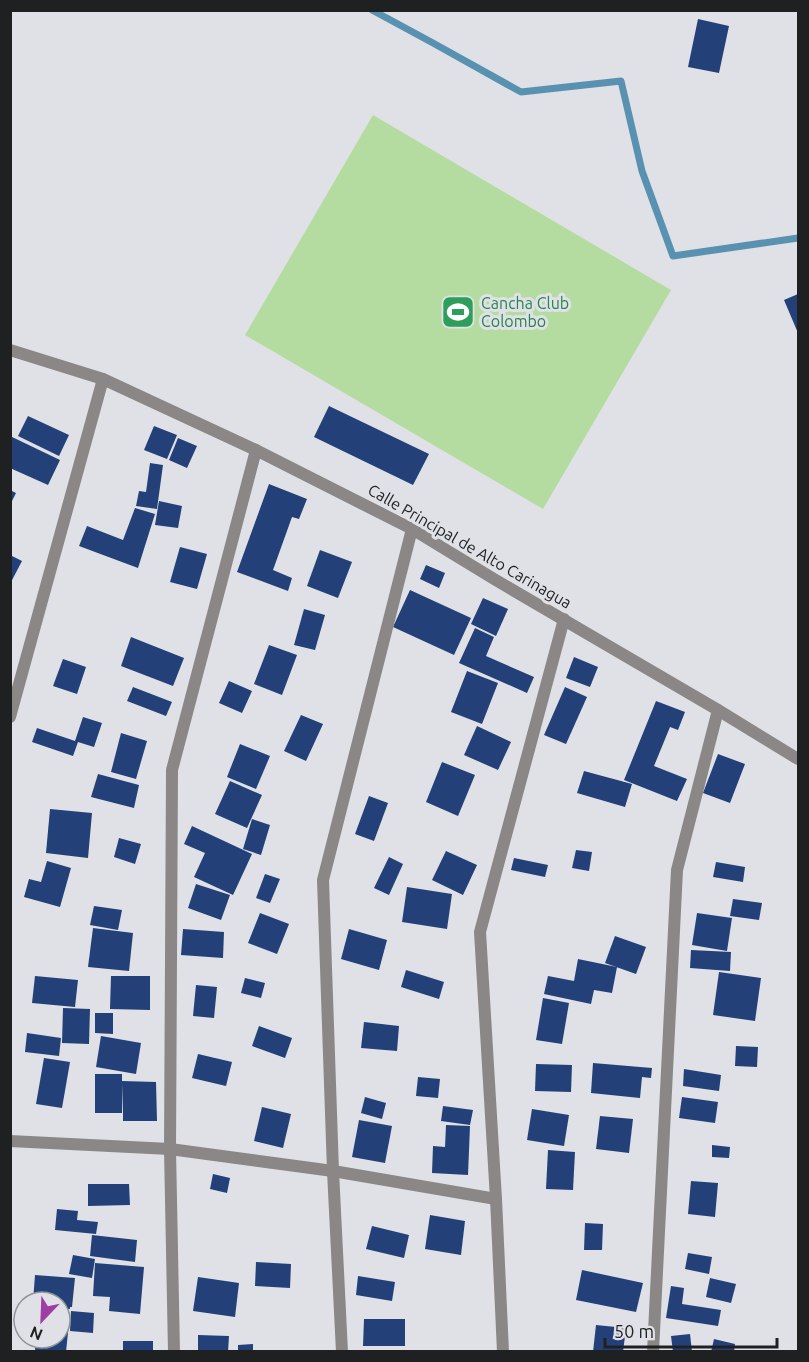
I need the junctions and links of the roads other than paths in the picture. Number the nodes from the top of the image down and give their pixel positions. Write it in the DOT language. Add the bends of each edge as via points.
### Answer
graph roads {
  1 [pos="10,350"];
  2 [pos="103,379"];
  3 [pos="256,450"];
  4 [pos="412,529"];
  5 [pos="564,619"];
  6 [pos="718,710"];
  7 [pos="10,717"];
  8 [pos="798,759"];
  9 [pos="10,1141"];
  10 [pos="170,1149"];
  11 [pos="333,1171"];
  12 [pos="496,1199"];
  13 [pos="174,1352"];
  14 [pos="342,1352"];
  15 [pos="503,1352"];
  16 [pos="653,1352"];
  1 -- 2 [label="street, Calle Principal de Alto Carinagua"];
  2 -- 3 [label="street, Calle Principal de Alto Carinagua"];
  2 -- 7 [label="street"];
  3 -- 4 [label="street, Calle Principal de Alto Carinagua"];
  3 -- 10 [label="street" via="172,770"];
  4 -- 5 [label="street, Calle Principal de Alto Carinagua"];
  4 -- 11 [label="street" via="323,880"];
  5 -- 6 [label="street, Calle Principal de Alto Carinagua"];
  5 -- 12 [label="street" via="480,933"];
  6 -- 8 [label="street, Calle Principal de Alto Carinagua"];
  6 -- 16 [label="street" via="677,870"];
  9 -- 10 [label="street"];
  10 -- 11 [label="street"];
  10 -- 13 [label="street"];
  11 -- 12 [label="street"];
  11 -- 14 [label="street"];
  12 -- 15 [label="street"];
}
